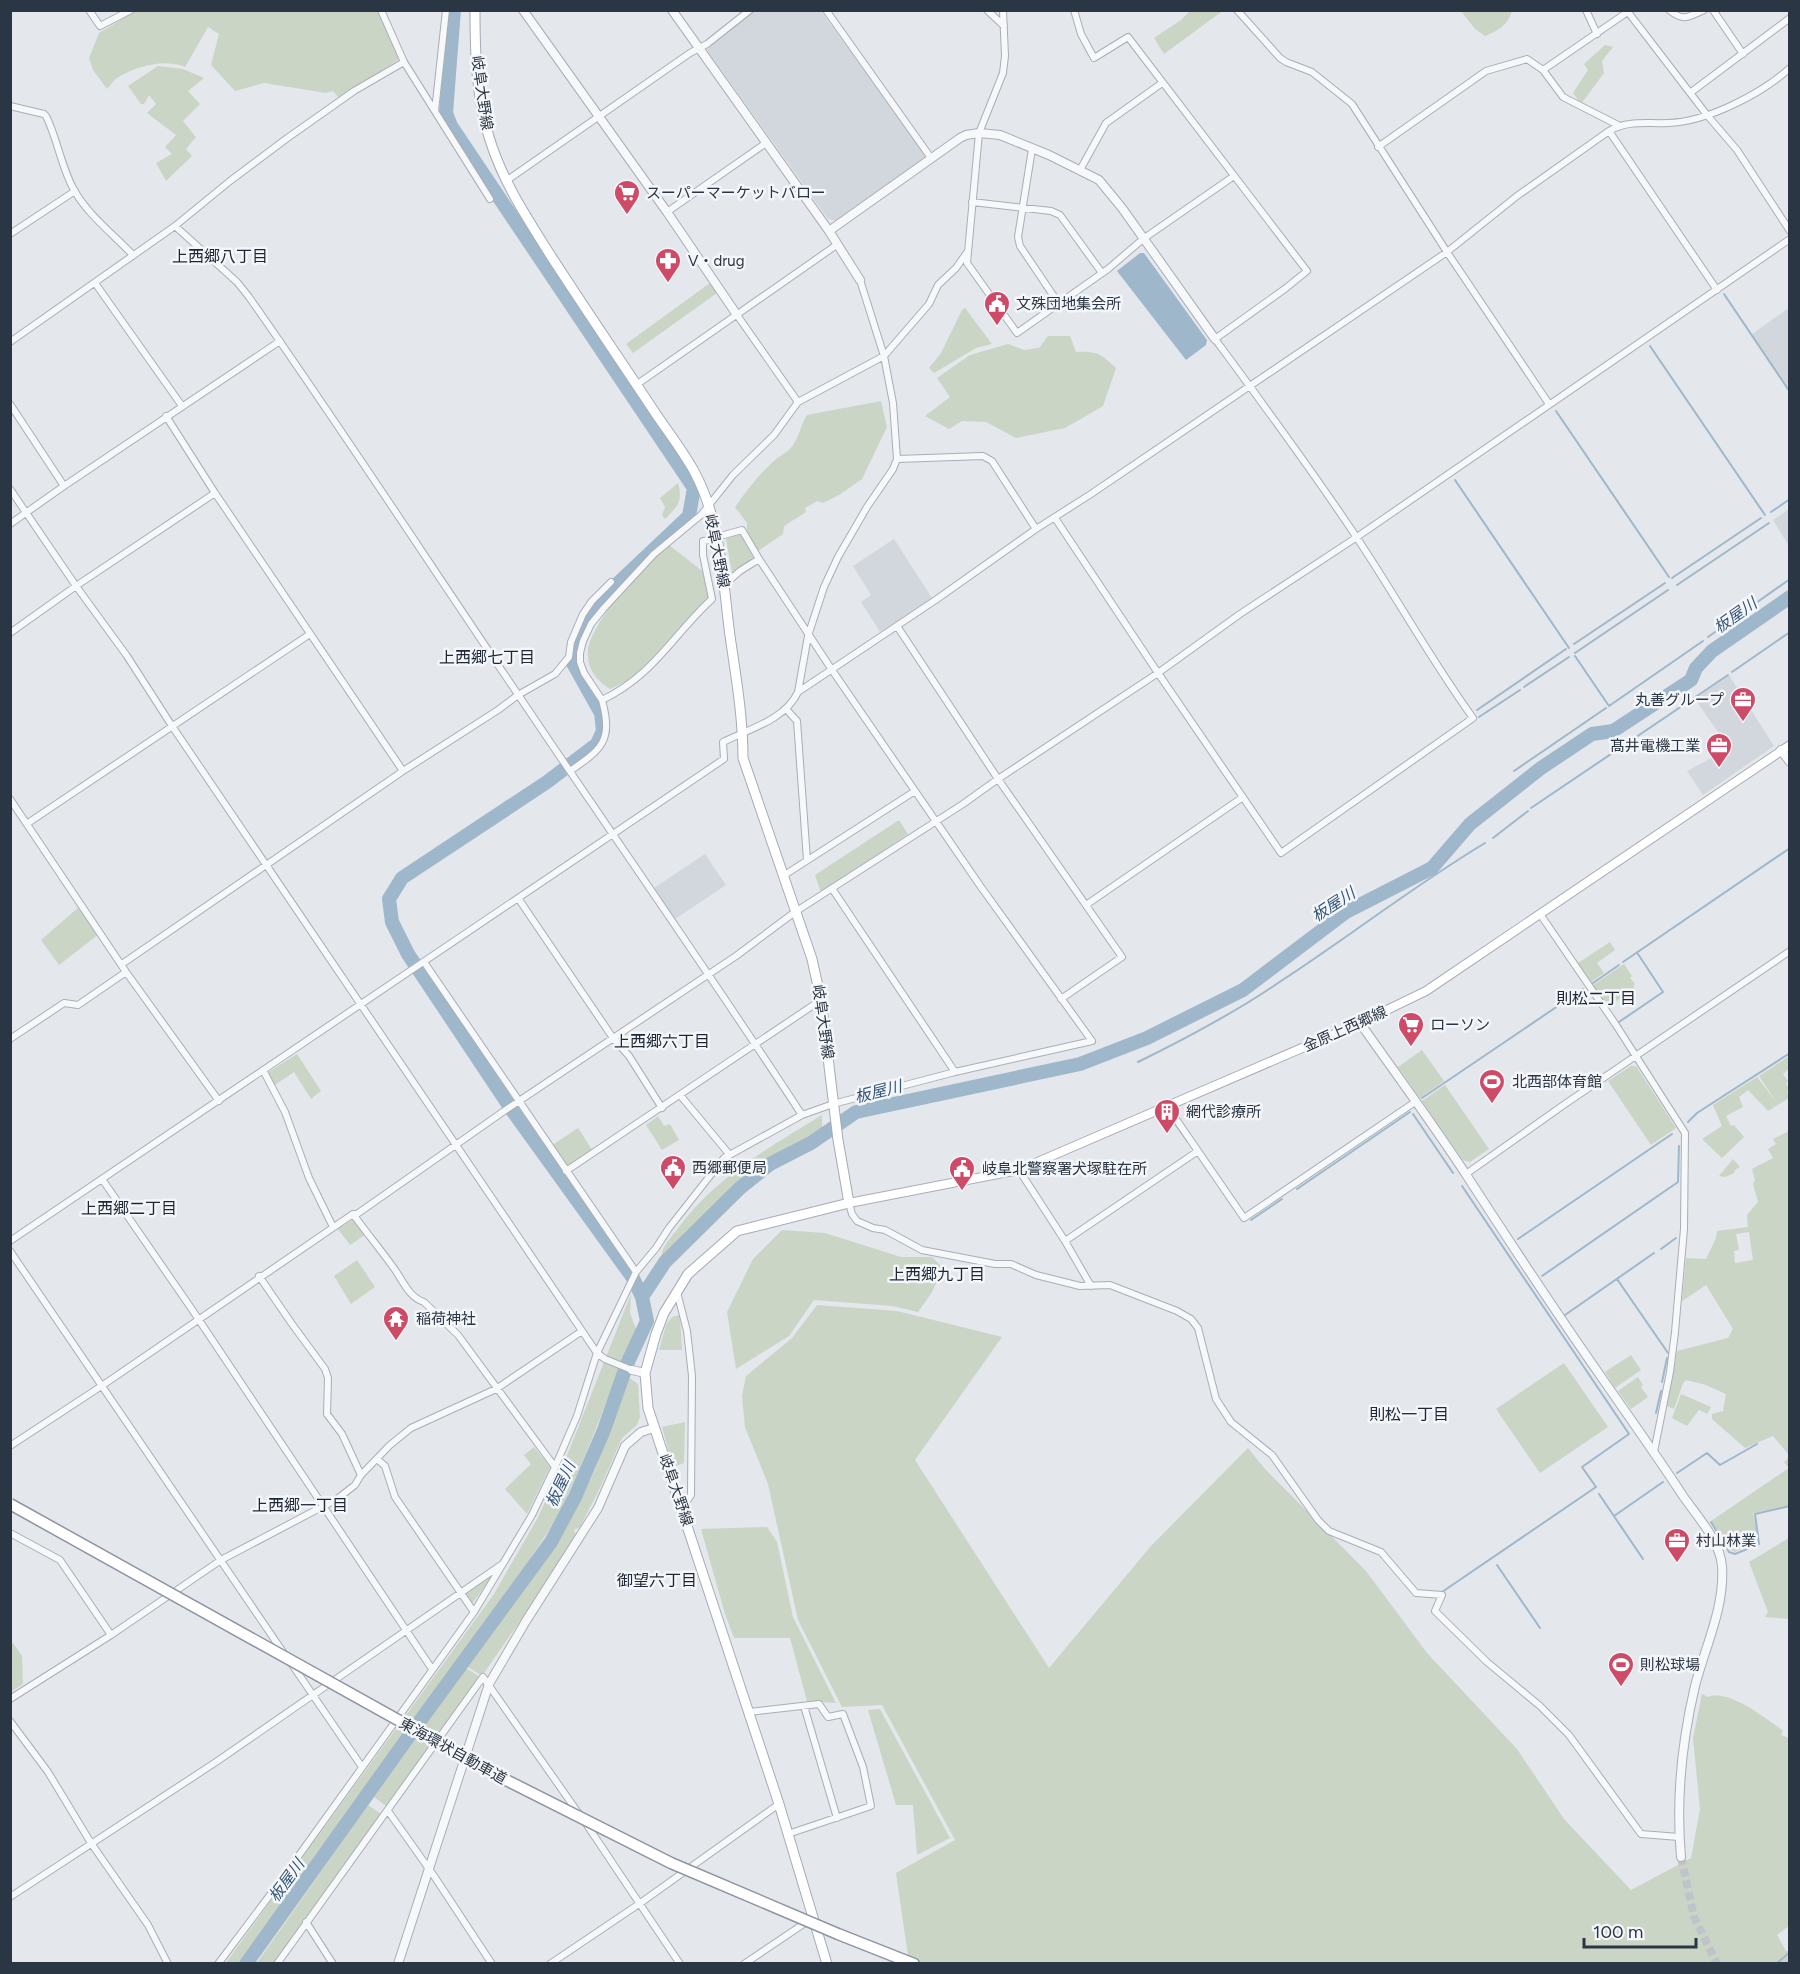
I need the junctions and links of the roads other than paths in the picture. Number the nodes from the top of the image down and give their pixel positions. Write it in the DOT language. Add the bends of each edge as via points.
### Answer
graph roads {
  1 [pos="89,10"];
  2 [pos="131,10"];
  3 [pos="381,10"];
  4 [pos="446,10"];
  5 [pos="475,10"];
  6 [pos="523,10"];
  7 [pos="672,10"];
  8 [pos="750,10"];
  9 [pos="826,10"];
  10 [pos="987,10"];
  11 [pos="1003,10"];
  12 [pos="1074,10"];
  13 [pos="1237,10"];
  14 [pos="1586,10"];
  15 [pos="1669,10"];
  16 [pos="1704,10"];
  17 [pos="1713,10"];
  18 [pos="1629,11"];
  19 [pos="1790,18"];
  20 [pos="1004,27"];
  21 [pos="1597,34"];
  22 [pos="699,49"];
  23 [pos="1743,54"];
  24 [pos="404,62"];
  25 [pos="1790,68"];
  26 [pos="1543,70"];
  27 [pos="1162,83"];
  28 [pos="1690,93"];
  29 [pos="10,106"];
  30 [pos="435,112"];
  31 [pos="1707,115"];
  32 [pos="600,118"];
  33 [pos="1618,125"];
  34 [pos="1609,131"];
  35 [pos="979,134"];
  36 [pos="766,143"];
  37 [pos="1378,147"];
  38 [pos="1032,149"];
  39 [pos="931,158"];
  40 [pos="1080,170"];
  41 [pos="1234,176"];
  42 [pos="505,182"];
  43 [pos="75,191"];
  44 [pos="490,199"];
  45 [pos="972,202"];
  46 [pos="1022,207"];
  47 [pos="667,212"];
  48 [pos="175,226"];
  49 [pos="829,231"];
  50 [pos="1790,231"];
  51 [pos="10,234"];
  52 [pos="1143,239"];
  53 [pos="1790,239"];
  54 [pos="838,244"];
  55 [pos="968,251"];
  56 [pos="1447,252"];
  57 [pos="133,255"];
  58 [pos="1102,273"];
  59 [pos="860,280"];
  60 [pos="95,283"];
  61 [pos="1717,290"];
  62 [pos="1059,304"];
  63 [pos="737,315"];
  64 [pos="1215,339"];
  65 [pos="280,341"];
  66 [pos="10,342"];
  67 [pos="885,356"];
  68 [pos="636,385"];
  69 [pos="1250,385"];
  70 [pos="798,402"];
  71 [pos="10,404"];
  72 [pos="1549,404"];
  73 [pos="182,406"];
  74 [pos="166,416"];
  75 [pos="897,459"];
  76 [pos="64,486"];
  77 [pos="10,489"];
  78 [pos="215,493"];
  79 [pos="709,507"];
  80 [pos="27,512"];
  81 [pos="1055,518"];
  82 [pos="10,524"];
  83 [pos="1036,529"];
  84 [pos="724,535"];
  85 [pos="1357,537"];
  86 [pos="710,540"];
  87 [pos="759,559"];
  88 [pos="611,582"];
  89 [pos="724,585"];
  90 [pos="75,586"];
  91 [pos="897,626"];
  92 [pos="10,633"];
  93 [pos="310,634"];
  94 [pos="808,636"];
  95 [pos="832,670"];
  96 [pos="1158,673"];
  97 [pos="798,692"];
  98 [pos="518,695"];
  99 [pos="602,700"];
  100 [pos="786,709"];
  101 [pos="172,726"];
  102 [pos="743,732"];
  103 [pos="1790,745"];
  104 [pos="1781,750"];
  105 [pos="1790,762"];
  106 [pos="403,771"];
  107 [pos="570,771"];
  108 [pos="998,779"];
  109 [pos="915,791"];
  110 [pos="1243,797"];
  111 [pos="10,799"];
  112 [pos="936,820"];
  113 [pos="28,823"];
  114 [pos="613,834"];
  115 [pos="807,860"];
  116 [pos="266,865"];
  117 [pos="783,876"];
  118 [pos="833,890"];
  119 [pos="518,898"];
  120 [pos="1086,905"];
  121 [pos="795,912"];
  122 [pos="1540,914"];
  123 [pos="1790,951"];
  124 [pos="422,963"];
  125 [pos="122,964"];
  126 [pos="126,972"];
  127 [pos="708,974"];
  128 [pos="1061,999"];
  129 [pos="821,1000"];
  130 [pos="361,1003"];
  131 [pos="1360,1023"];
  132 [pos="613,1038"];
  133 [pos="10,1039"];
  134 [pos="755,1044"];
  135 [pos="1636,1056"];
  136 [pos="263,1070"];
  137 [pos="955,1072"];
  138 [pos="680,1095"];
  139 [pos="219,1101"];
  140 [pos="518,1102"];
  141 [pos="1415,1102"];
  142 [pos="833,1106"];
  143 [pos="1167,1106"];
  144 [pos="662,1108"];
  145 [pos="802,1115"];
  146 [pos="457,1144"];
  147 [pos="1198,1150"];
  148 [pos="729,1154"];
  149 [pos="1019,1170"];
  150 [pos="566,1171"];
  151 [pos="1466,1174"];
  152 [pos="102,1179"];
  153 [pos="849,1203"];
  154 [pos="353,1214"];
  155 [pos="333,1227"];
  156 [pos="10,1241"];
  157 [pos="1065,1241"];
  158 [pos="10,1251"];
  159 [pos="636,1272"];
  160 [pos="260,1276"];
  161 [pos="1091,1286"];
  162 [pos="676,1292"];
  163 [pos="198,1320"];
  164 [pos="582,1331"];
  165 [pos="597,1353"];
  166 [pos="632,1370"];
  167 [pos="645,1373"];
  168 [pos="103,1385"];
  169 [pos="496,1389"];
  170 [pos="654,1428"];
  171 [pos="10,1446"];
  172 [pos="1654,1452"];
  173 [pos="377,1459"];
  174 [pos="555,1467"];
  175 [pos="361,1475"];
  176 [pos="10,1504"];
  177 [pos="322,1505"];
  178 [pos="682,1508"];
  179 [pos="10,1533"];
  180 [pos="221,1560"];
  181 [pos="504,1563"];
  182 [pos="461,1592"];
  183 [pos="474,1612"];
  184 [pos="405,1630"];
  185 [pos="111,1635"];
  186 [pos="432,1669"];
  187 [pos="489,1684"];
  188 [pos="313,1695"];
  189 [pos="10,1699"];
  190 [pos="804,1706"];
  191 [pos="749,1712"];
  192 [pos="10,1721"];
  193 [pos="362,1767"];
  194 [pos="779,1804"];
  195 [pos="388,1811"];
  196 [pos="837,1818"];
  197 [pos="788,1834"];
  198 [pos="1679,1837"];
  199 [pos="91,1843"];
  200 [pos="1682,1857"];
  201 [pos="429,1868"];
  202 [pos="10,1897"];
  203 [pos="639,1904"];
  204 [pos="814,1917"];
  205 [pos="306,1922"];
  206 [pos="168,1964"];
  207 [pos="218,1964"];
  208 [pos="277,1964"];
  209 [pos="333,1964"];
  210 [pos="398,1964"];
  211 [pos="492,1964"];
  212 [pos="550,1964"];
  213 [pos="680,1964"];
  214 [pos="744,1964"];
  215 [pos="827,1964"];
  216 [pos="914,1964"];
  1 -- 2 [label="street" via="100,26"];
  3 -- 24 [label="street"];
  4 -- 30 [label="street"];
  5 -- 42 [label="main road, 岐阜大野線" via="483,115"];
  6 -- 32 [label="street"];
  7 -- 22 [label="street"];
  8 -- 22 [label="street"];
  9 -- 39 [label="street"];
  10 -- 20 [label="street"];
  11 -- 20 [label="street"];
  12 -- 27 [label="street" via="1081,34 1095,58 1128,37"];
  13 -- 37 [label="street" via="1280,58 1312,72 1352,104"];
  14 -- 21 [label="street"];
  15 -- 16 [label="street" via="1679,18"];
  17 -- 23 [label="street"];
  18 -- 21 [label="street"];
  18 -- 28 [label="street"];
  19 -- 23 [label="street"];
  20 -- 35 [label="street" via="1003,73"];
  21 -- 26 [label="street"];
  22 -- 32 [label="street"];
  22 -- 36 [label="street"];
  23 -- 28 [label="street"];
  24 -- 30 [label="street"];
  24 -- 48 [label="street" via="282,141"];
  25 -- 31 [label="street" via="1752,94"];
  26 -- 33 [label="street" via="1563,96"];
  26 -- 37 [label="street" via="1527,59 1486,71"];
  27 -- 40 [label="street" via="1106,123"];
  27 -- 41 [label="street"];
  28 -- 31 [label="street"];
  29 -- 43 [label="street" via="46,116"];
  30 -- 44 [label="street"];
  31 -- 33 [label="street" via="1668,123"];
  31 -- 50 [label="street" via="1737,150"];
  32 -- 42 [label="street"];
  32 -- 47 [label="street"];
  33 -- 34 [label="street"];
  34 -- 56 [label="street"];
  34 -- 61 [label="street"];
  35 -- 38 [label="street" via="999,135"];
  35 -- 39 [label="street" via="966,135"];
  35 -- 45 [label="street"];
  36 -- 47 [label="street"];
  36 -- 49 [label="street"];
  37 -- 56 [label="street"];
  38 -- 40 [label="street"];
  38 -- 46 [label="street"];
  39 -- 49 [label="street"];
  40 -- 52 [label="street" via="1103,184"];
  41 -- 52 [label="street"];
  41 -- 64 [label="street" via="1307,271"];
  42 -- 68 [label="main road, 岐阜大野線"];
  43 -- 51 [label="street"];
  43 -- 57 [label="street"];
  45 -- 46 [label="street"];
  45 -- 55 [label="street"];
  46 -- 58 [label="street" via="1060,215"];
  46 -- 62 [label="street" via="1020,246"];
  47 -- 63 [label="street"];
  48 -- 57 [label="street"];
  48 -- 65 [label="street" via="237,282"];
  49 -- 54 [label="street"];
  52 -- 58 [label="street"];
  52 -- 64 [label="street"];
  53 -- 61 [label="street"];
  54 -- 59 [label="street"];
  54 -- 63 [label="street"];
  55 -- 62 [label="street" via="967,263 1017,333"];
  55 -- 67 [label="street"];
  56 -- 69 [label="street"];
  56 -- 72 [label="street"];
  57 -- 60 [label="street"];
  58 -- 62 [label="street"];
  59 -- 67 [label="street"];
  60 -- 66 [label="street"];
  60 -- 73 [label="street"];
  61 -- 72 [label="street"];
  63 -- 68 [label="street"];
  63 -- 70 [label="street"];
  64 -- 69 [label="street"];
  65 -- 73 [label="street"];
  65 -- 98 [label="street"];
  67 -- 70 [label="street"];
  67 -- 75 [label="street"];
  68 -- 79 [label="main road, 岐阜大野線" via="695,472"];
  69 -- 81 [label="street"];
  69 -- 85 [label="street"];
  70 -- 79 [label="street" via="774,435 733,475"];
  71 -- 76 [label="street"];
  72 -- 85 [label="street"];
  73 -- 74 [label="street"];
  74 -- 76 [label="street"];
  74 -- 78 [label="street"];
  75 -- 83 [label="street" via="983,456 993,461"];
  75 -- 94 [label="street" via="838,557"];
  76 -- 80 [label="street"];
  77 -- 80 [label="street"];
  78 -- 90 [label="street"];
  78 -- 93 [label="street"];
  79 -- 89 [label="main road, 岐阜大野線"];
  79 -- 99 [label="street" via="654,554 591,624 580,662"];
  80 -- 82 [label="street"];
  80 -- 90 [label="street"];
  81 -- 83 [label="street"];
  81 -- 96 [label="street"];
  83 -- 91 [label="street"];
  84 -- 87 [label="street" via="742,530"];
  85 -- 96 [label="street"];
  85 -- 110 [label="street" via="1473,718 1281,853"];
  86 -- 99 [label="street" via="703,542 712,599 642,675"];
  87 -- 89 [label="street"];
  87 -- 94 [label="street"];
  88 -- 98 [label="street" via="583,614 568,657 555,674"];
  89 -- 102 [label="main road, 岐阜大野線"];
  90 -- 92 [label="street"];
  90 -- 101 [label="street"];
  91 -- 95 [label="street"];
  91 -- 108 [label="street"];
  93 -- 101 [label="street"];
  93 -- 106 [label="street"];
  94 -- 95 [label="street"];
  94 -- 97 [label="street"];
  95 -- 97 [label="street"];
  95 -- 109 [label="street"];
  96 -- 108 [label="street"];
  96 -- 110 [label="street"];
  97 -- 100 [label="street"];
  98 -- 106 [label="street"];
  98 -- 107 [label="street"];
  99 -- 107 [label="street" via="607,730 601,747"];
  100 -- 102 [label="street"];
  100 -- 115 [label="street" via="797,721"];
  101 -- 113 [label="street"];
  101 -- 116 [label="street"];
  102 -- 114 [label="street" via="723,742 724,759"];
  102 -- 117 [label="main road, 岐阜大野線" via="742,758"];
  103 -- 104 [label="main road, 金原上西郷線"];
  104 -- 105 [label="street"];
  104 -- 122 [label="main road, 金原上西郷線"];
  106 -- 116 [label="street"];
  107 -- 114 [label="street"];
  108 -- 112 [label="street"];
  108 -- 120 [label="street"];
  109 -- 112 [label="street"];
  109 -- 115 [label="street"];
  110 -- 120 [label="street"];
  111 -- 113 [label="street"];
  112 -- 118 [label="street"];
  112 -- 128 [label="street"];
  113 -- 125 [label="street"];
  114 -- 119 [label="street"];
  114 -- 127 [label="street"];
  115 -- 117 [label="street"];
  116 -- 125 [label="street"];
  116 -- 130 [label="street"];
  117 -- 121 [label="main road, 岐阜大野線"];
  118 -- 121 [label="street"];
  118 -- 137 [label="street"];
  119 -- 124 [label="street"];
  119 -- 132 [label="street"];
  120 -- 128 [label="street" via="1122,957"];
  121 -- 127 [label="street"];
  121 -- 129 [label="main road, 岐阜大野線"];
  122 -- 131 [label="main road, 金原上西郷線" via="1426,991"];
  122 -- 135 [label="street"];
  123 -- 135 [label="street"];
  124 -- 130 [label="street"];
  124 -- 140 [label="street"];
  125 -- 126 [label="street"];
  126 -- 133 [label="street" via="78,1005 64,1003"];
  126 -- 139 [label="street"];
  127 -- 132 [label="street"];
  127 -- 134 [label="street"];
  128 -- 137 [label="street" via="1092,1041"];
  129 -- 134 [label="street"];
  129 -- 142 [label="main road, 岐阜大野線"];
  130 -- 136 [label="street"];
  130 -- 146 [label="street"];
  131 -- 141 [label="street"];
  131 -- 143 [label="main road, 金原上西郷線"];
  132 -- 140 [label="street"];
  132 -- 144 [label="street"];
  134 -- 138 [label="street"];
  134 -- 145 [label="street"];
  135 -- 151 [label="street"];
  135 -- 172 [label="street" via="1685,1132 1684,1229 1675,1332"];
  136 -- 139 [label="street"];
  136 -- 155 [label="street"];
  137 -- 142 [label="street"];
  138 -- 144 [label="street"];
  138 -- 148 [label="street"];
  139 -- 152 [label="street"];
  140 -- 146 [label="street"];
  140 -- 150 [label="street"];
  141 -- 147 [label="street" via="1244,1218"];
  141 -- 151 [label="street"];
  142 -- 145 [label="street"];
  142 -- 153 [label="main road, 岐阜大野線"];
  143 -- 147 [label="street"];
  143 -- 149 [label="main road, 金原上西郷線"];
  144 -- 150 [label="street"];
  145 -- 148 [label="street"];
  146 -- 154 [label="street"];
  146 -- 164 [label="street"];
  147 -- 157 [label="street"];
  148 -- 159 [label="street"];
  149 -- 153 [label="main road, 金原上西郷線"];
  149 -- 157 [label="street"];
  150 -- 159 [label="street"];
  151 -- 172 [label="street" via="1557,1314"];
  152 -- 156 [label="street"];
  152 -- 163 [label="street"];
  153 -- 161 [label="street" via="856,1221 885,1230 922,1250 1011,1264 1052,1280"];
  153 -- 162 [label="main road, 岐阜大野線" via="737,1231 688,1274"];
  154 -- 155 [label="street"];
  154 -- 169 [label="street" via="407,1289 458,1335"];
  155 -- 160 [label="street"];
  157 -- 161 [label="street"];
  158 -- 168 [label="street"];
  159 -- 165 [label="street"];
  160 -- 163 [label="street"];
  160 -- 175 [label="street" via="326,1369 327,1414 342,1434"];
  161 -- 198 [label="street" via="1110,1284 1191,1319 1198,1328 1216,1399 1232,1422 1272,1455 1318,1520 1329,1531 1381,1552 1416,1593 1442,1595 1436,1611 1569,1736 1641,1834"];
  162 -- 167 [label="main road, 岐阜大野線" via="664,1313"];
  162 -- 178 [label="street" via="687,1331 692,1376 690,1495"];
  163 -- 168 [label="street"];
  163 -- 177 [label="street"];
  164 -- 165 [label="street"];
  164 -- 169 [label="street"];
  165 -- 166 [label="street"];
  165 -- 174 [label="street" via="577,1416"];
  166 -- 167 [label="street"];
  167 -- 170 [label="main road, 岐阜大野線"];
  168 -- 171 [label="street"];
  168 -- 180 [label="street"];
  169 -- 173 [label="street" via="411,1428"];
  169 -- 174 [label="street"];
  170 -- 178 [label="main road, 岐阜大野線"];
  170 -- 187 [label="street" via="641,1432 625,1446 598,1508"];
  172 -- 198 [label="street" via="1712,1539 1722,1564 1722,1595 1695,1688 1685,1739"];
  173 -- 175 [label="street"];
  173 -- 182 [label="street" via="385,1466 395,1497"];
  174 -- 181 [label="street"];
  175 -- 177 [label="street" via="337,1499"];
  176 -- 216 [label="highway, 東海環状自動車道, bridge" via="504,1779 671,1863"];
  177 -- 180 [label="street"];
  177 -- 184 [label="street"];
  178 -- 191 [label="main road, 岐阜大野線"];
  179 -- 185 [label="street" via="60,1560"];
  180 -- 185 [label="street"];
  180 -- 188 [label="street"];
  181 -- 182 [label="street"];
  181 -- 183 [label="street"];
  182 -- 183 [label="street"];
  182 -- 184 [label="street"];
  183 -- 186 [label="street"];
  184 -- 186 [label="street"];
  184 -- 188 [label="street"];
  185 -- 189 [label="street"];
  186 -- 193 [label="street"];
  187 -- 195 [label="street" via="483,1677"];
  187 -- 201 [label="street"];
  187 -- 203 [label="street"];
  188 -- 193 [label="street"];
  188 -- 199 [label="street"];
  190 -- 191 [label="street"];
  190 -- 196 [label="street"];
  190 -- 196 [label="street" via="819,1704 828,1717 843,1714 863,1767 871,1806"];
  191 -- 194 [label="main road, 岐阜大野線"];
  192 -- 199 [label="street" via="48,1772"];
  193 -- 207 [label="street"];
  194 -- 197 [label="main road, 岐阜大野線"];
  194 -- 203 [label="street"];
  195 -- 201 [label="street"];
  195 -- 205 [label="street"];
  196 -- 197 [label="street"];
  197 -- 204 [label="main road, 岐阜大野線"];
  198 -- 200 [label="street"];
  199 -- 202 [label="street"];
  199 -- 206 [label="street" via="148,1925"];
  201 -- 210 [label="street"];
  201 -- 211 [label="street"];
  203 -- 212 [label="street"];
  203 -- 213 [label="street"];
  204 -- 214 [label="street"];
  204 -- 215 [label="main road, 岐阜大野線"];
  205 -- 208 [label="street"];
  205 -- 209 [label="street"];
}
